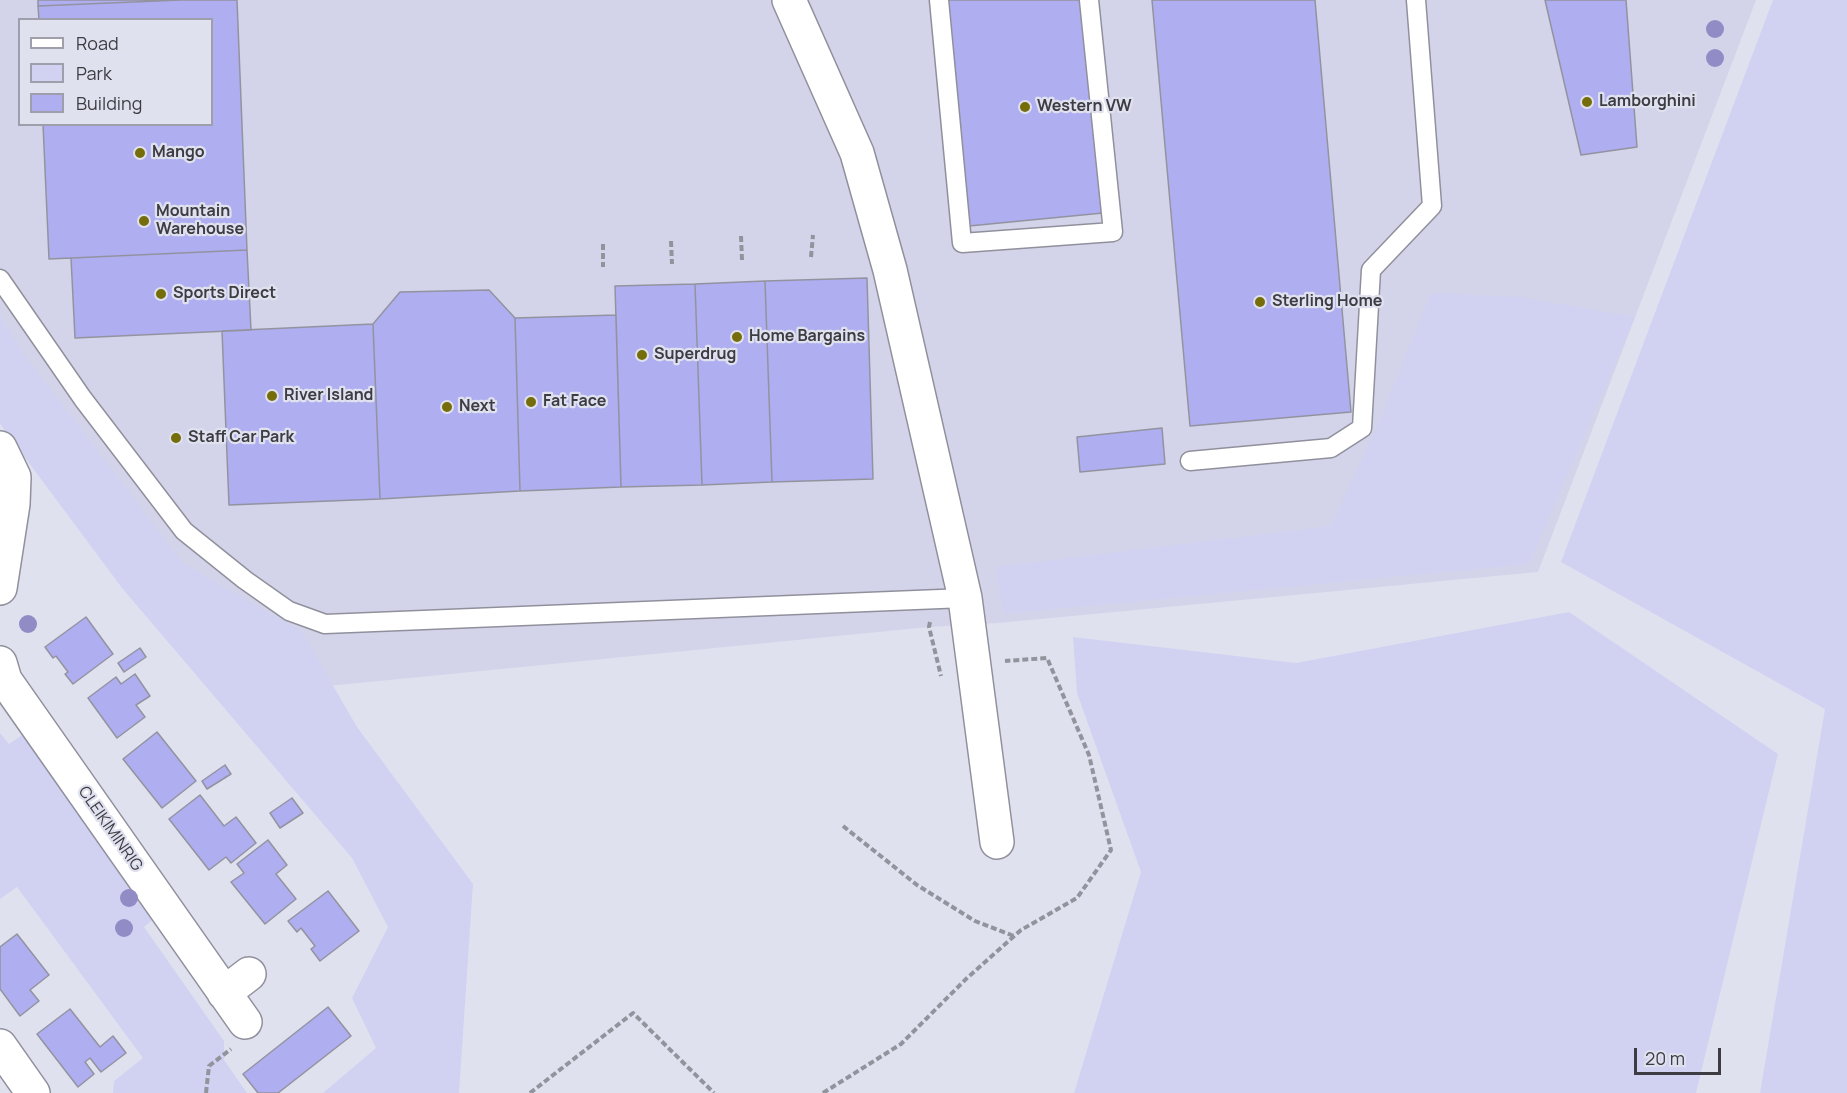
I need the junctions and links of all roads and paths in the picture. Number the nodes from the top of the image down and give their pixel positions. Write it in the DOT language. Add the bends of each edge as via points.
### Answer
graph roads {
  1 [pos="789,0"];
  2 [pos="939,0"];
  3 [pos="1089,0"];
  4 [pos="1416,0"];
  5 [pos="813,235"];
  6 [pos="741,236"];
  7 [pos="671,241"];
  8 [pos="603,244"];
  9 [pos="811,257"];
  10 [pos="742,260"];
  11 [pos="672,264"];
  12 [pos="603,267"];
  13 [pos="0,279"];
  14 [pos="0,447"];
  15 [pos="1190,461"];
  16 [pos="0,588"];
  17 [pos="965,598"];
  18 [pos="0,663"];
  19 [pos="843,826"];
  20 [pos="997,842"];
  21 [pos="1014,936"];
  22 [pos="245,1022"];
  23 [pos="0,1046"];
  24 [pos="33,1093"];
  25 [pos="206,1093"];
  26 [pos="530,1093"];
  27 [pos="714,1093"];
  1 -- 17 [label="street" via="857,153 890,270"];
  2 -- 3 [label="lane" via="962,243 1113,232"];
  4 -- 15 [label="lane" via="1432,206 1371,270 1362,428 1331,448"];
  5 -- 9 [label="path"];
  6 -- 10 [label="path"];
  7 -- 11 [label="path"];
  8 -- 12 [label="path"];
  13 -- 17 [label="lane" via="83,399 184,531 289,611 325,624"];
  14 -- 16 [label="street" via="14,477"];
  17 -- 20 [label="street"];
  18 -- 22 [label="street, CLEIKIMINRIG" via="5,680 237,983"];
  19 -- 21 [label="path" via="917,885 975,921"];
  22 -- 25 [label="path" via="237,1044 209,1066"];
  23 -- 24 [label="street"];
  26 -- 27 [label="path" via="633,1013"];
}
